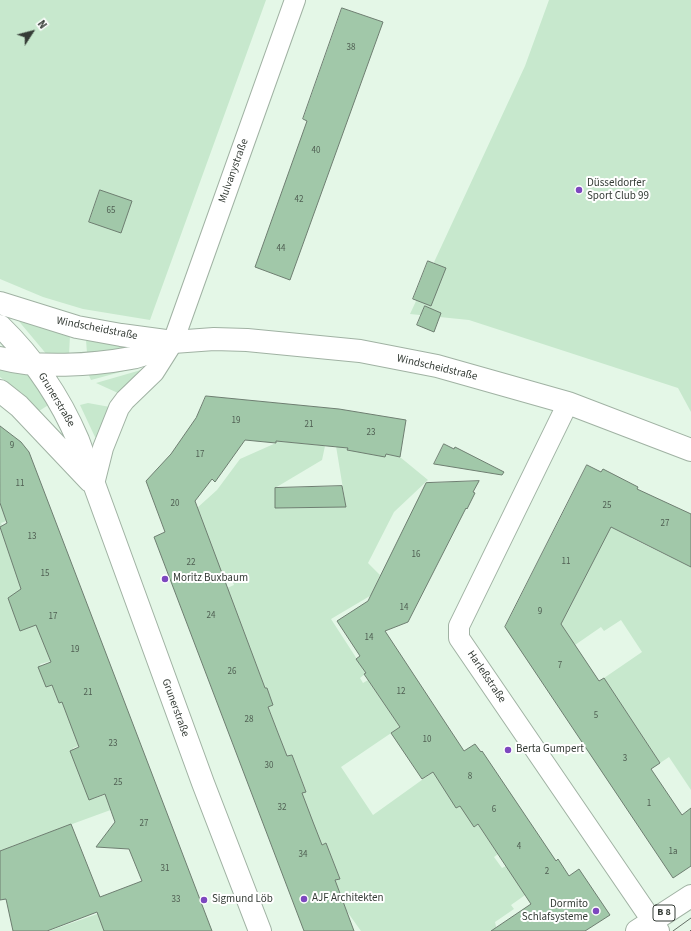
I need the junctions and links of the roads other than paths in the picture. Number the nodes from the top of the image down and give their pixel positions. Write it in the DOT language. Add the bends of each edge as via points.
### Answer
graph roads {
  1 [pos="295,0"];
  2 [pos="0,303"];
  3 [pos="0,326"];
  4 [pos="173,342"];
  5 [pos="0,358"];
  6 [pos="33,363"];
  7 [pos="0,391"];
  8 [pos="568,403"];
  9 [pos="691,450"];
  10 [pos="94,484"];
  11 [pos="691,896"];
  12 [pos="649,928"];
  13 [pos="260,931"];
  1 -- 4 [label="street, Mulvanystraße"];
  2 -- 4 [label="main road, Windscheidstraße" via="77,327"];
  3 -- 6 [label="main road, Grunerstraße"];
  4 -- 6 [label="main road, Windscheidstraße" via="132,358 60,365"];
  4 -- 8 [label="main road, Windscheidstraße" via="247,340 360,351 437,366"];
  4 -- 10 [label="street" via="154,372 119,408 103,448"];
  5 -- 6 [label="main road, Windscheidstraße"];
  6 -- 10 [label="main road, Grunerstraße" via="70,420"];
  7 -- 10 [label="main road, Grunerstraße" via="19,406"];
  8 -- 9 [label="main road, Windscheidstraße"];
  8 -- 12 [label="street, Harleßstraße" via="459,626 459,638"];
  10 -- 13 [label="main road, Grunerstraße" via="202,783"];
  11 -- 12 [label="main road, B 8"];
}
